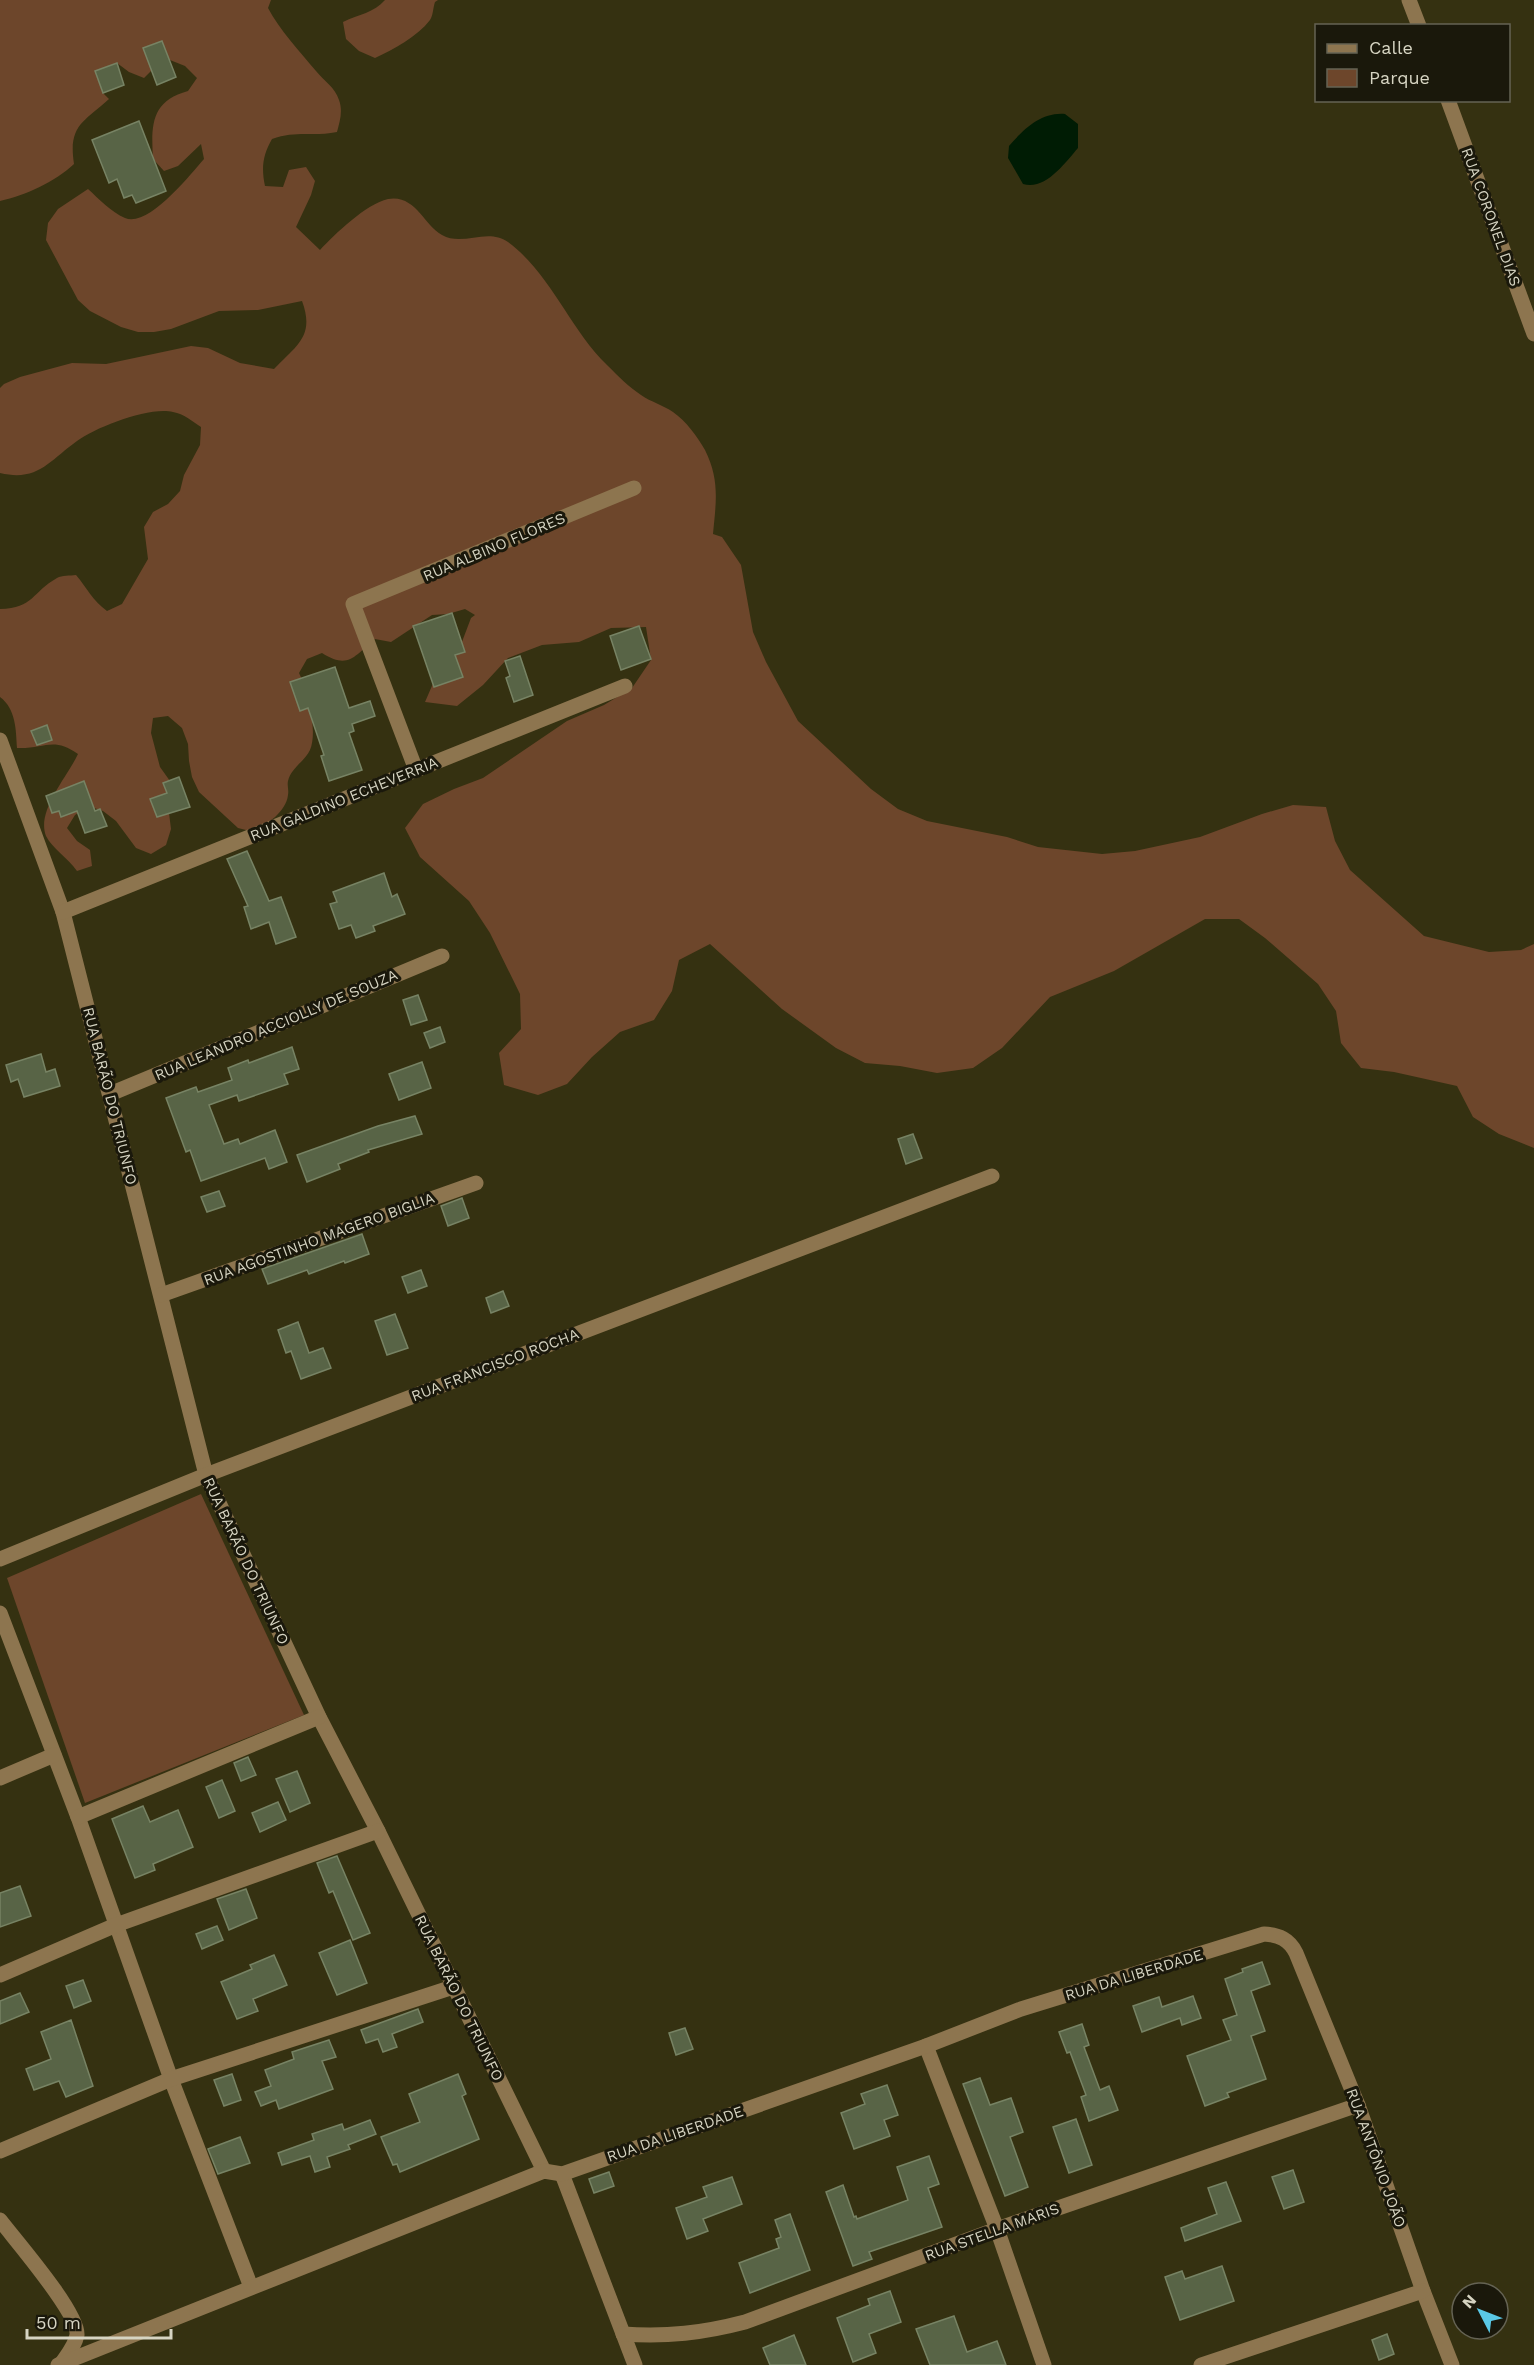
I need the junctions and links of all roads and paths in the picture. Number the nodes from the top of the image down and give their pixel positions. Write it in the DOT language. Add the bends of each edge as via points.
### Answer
graph roads {
  1 [pos="1409,0"];
  2 [pos="1418,24"];
  3 [pos="1449,102"];
  4 [pos="1534,334"];
  5 [pos="634,488"];
  6 [pos="625,686"];
  7 [pos="0,740"];
  8 [pos="416,770"];
  9 [pos="63,912"];
  10 [pos="442,956"];
  11 [pos="110,1094"];
  12 [pos="992,1176"];
  13 [pos="476,1184"];
  14 [pos="161,1295"];
  15 [pos="206,1475"];
  16 [pos="0,1559"];
  17 [pos="0,1613"];
  18 [pos="319,1717"];
  19 [pos="54,1755"];
  20 [pos="0,1778"];
  21 [pos="78,1817"];
  22 [pos="378,1831"];
  23 [pos="116,1925"];
  24 [pos="1296,1953"];
  25 [pos="0,1975"];
  26 [pos="453,1987"];
  27 [pos="926,2046"];
  28 [pos="171,2079"];
  29 [pos="1358,2105"];
  30 [pos="0,2151"];
  31 [pos="544,2171"];
  32 [pos="562,2174"];
  33 [pos="0,2220"];
  34 [pos="997,2229"];
  35 [pos="250,2287"];
  36 [pos="1423,2291"];
  37 [pos="623,2334"];
  38 [pos="60,2364"];
  39 [pos="635,2365"];
  40 [pos="1044,2365"];
  41 [pos="1201,2365"];
  42 [pos="1452,2365"];
  1 -- 2 [label="street"];
  3 -- 4 [label="street, RUA CORONEL DIAS"];
  5 -- 8 [label="street, RUA ALBINO FLORES" via="354,604"];
  6 -- 8 [label="street, RUA GALDINO ECHEVERRIA"];
  7 -- 9 [label="street, RUA BARÃO DO TRIUNFO"];
  8 -- 9 [label="street, RUA GALDINO ECHEVERRIA"];
  9 -- 11 [label="street, RUA BARÃO DO TRIUNFO"];
  10 -- 11 [label="street, RUA LEANDRO ACCIOLLY DE SOUZA"];
  11 -- 14 [label="street, RUA BARÃO DO TRIUNFO"];
  12 -- 15 [label="street, RUA FRANCISCO ROCHA"];
  13 -- 14 [label="street, RUA AGOSTINHO MAGERO BIGLIA"];
  14 -- 15 [label="street, RUA BARÃO DO TRIUNFO"];
  15 -- 16 [label="street, RUA FRANCISCO ROCHA"];
  15 -- 18 [label="street, RUA BARÃO DO TRIUNFO"];
  17 -- 19 [label="street"];
  18 -- 21 [label="street"];
  18 -- 22 [label="street, RUA BARÃO DO TRIUNFO"];
  19 -- 20 [label="street"];
  19 -- 21 [label="street"];
  21 -- 23 [label="street"];
  22 -- 23 [label="street"];
  22 -- 26 [label="street, RUA BARÃO DO TRIUNFO"];
  23 -- 25 [label="street"];
  23 -- 28 [label="street"];
  24 -- 27 [label="street, RUA DA LIBERDADE" via="1292,1944 1282,1938 1264,1934 1021,2009"];
  24 -- 29 [label="street, RUA ANTÔNIO JOÃO"];
  26 -- 28 [label="street"];
  26 -- 31 [label="street, RUA BARÃO DO TRIUNFO"];
  27 -- 32 [label="street, RUA DA LIBERDADE"];
  27 -- 34 [label="street"];
  28 -- 30 [label="street"];
  28 -- 35 [label="street"];
  29 -- 34 [label="street, RUA STELLA MARIS"];
  29 -- 36 [label="street, RUA ANTÔNIO JOÃO"];
  31 -- 32 [label="street, RUA DA LIBERDADE"];
  31 -- 35 [label="street"];
  32 -- 37 [label="street"];
  33 -- 38 [label="street" via="76,2323 74,2343"];
  34 -- 37 [label="street, RUA STELLA MARIS" via="745,2322 703,2332"];
  34 -- 40 [label="street"];
  35 -- 38 [label="street"];
  36 -- 41 [label="street"];
  36 -- 42 [label="street, RUA ANTÔNIO JOÃO"];
  37 -- 39 [label="street"];
}
